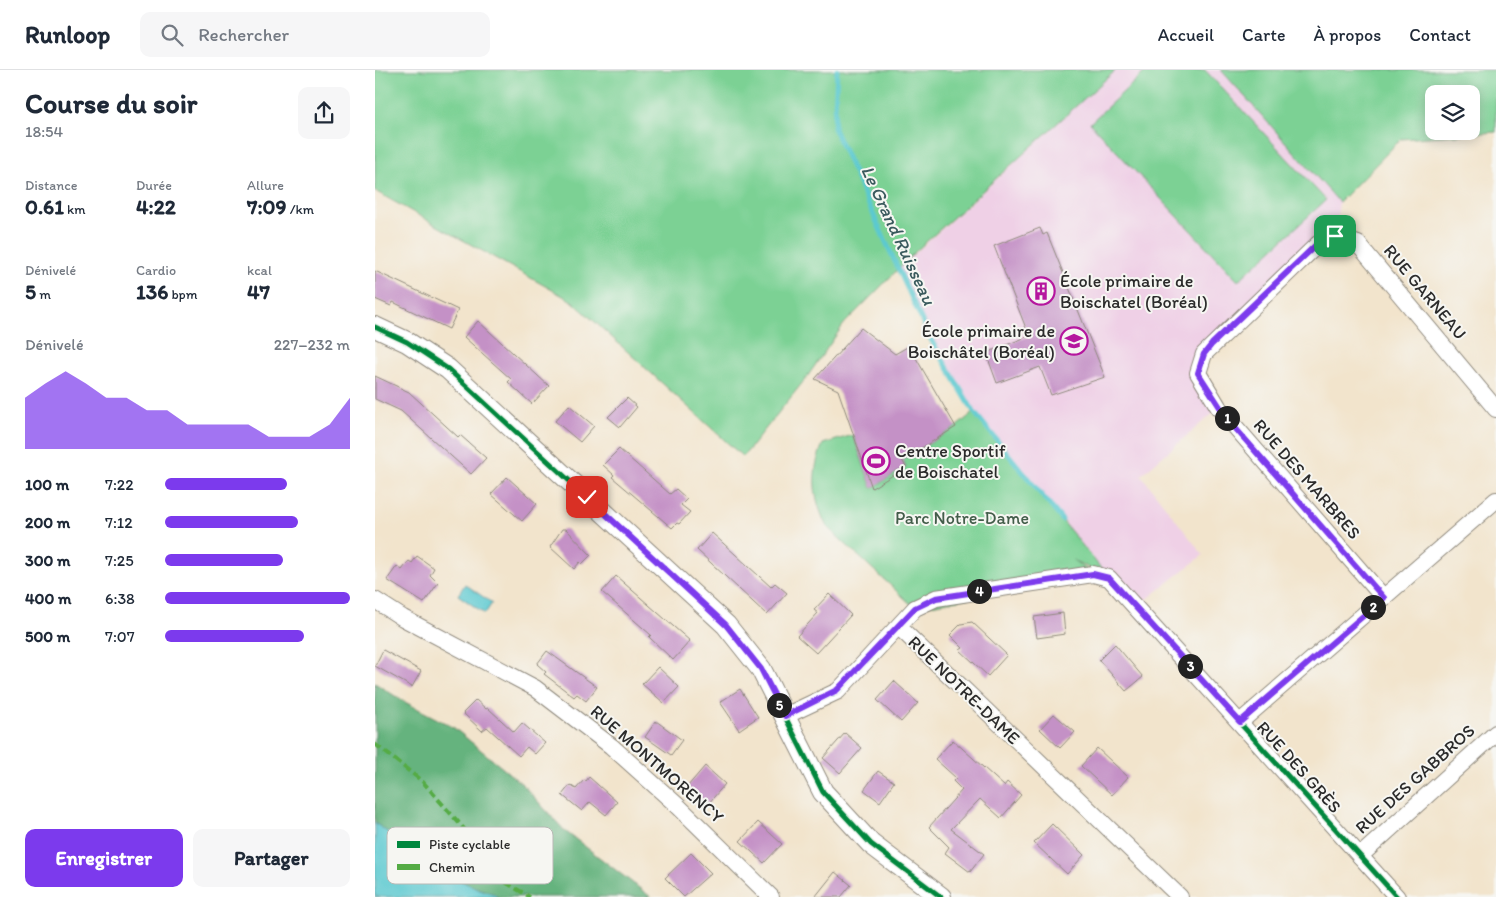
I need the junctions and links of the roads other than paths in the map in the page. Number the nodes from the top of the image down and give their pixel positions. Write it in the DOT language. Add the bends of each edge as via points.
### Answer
graph roads {
  1 [pos="1335,236"];
  2 [pos="375,327"];
  3 [pos="1496,409"];
  4 [pos="1496,500"];
  5 [pos="1384,598"];
  6 [pos="375,600"];
  7 [pos="899,627"];
  8 [pos="785,716"];
  9 [pos="1240,722"];
  10 [pos="1496,733"];
  11 [pos="1360,856"];
  12 [pos="771,897"];
  13 [pos="941,897"];
  14 [pos="1181,897"];
  15 [pos="1397,897"];
  1 -- 3 [label="street, RUE GARNEAU" via="1358,244"];
  1 -- 5 [label="street, RUE DES MARBRES" via="1317,244 1212,344 1204,354 1198,373 1229,421"];
  2 -- 8 [label="street" via="407,342 448,369 726,625 761,669"];
  4 -- 5 [label="street"];
  5 -- 9 [label="street"];
  6 -- 12 [label="street, RUE MONTMORENCY" via="535,688 611,746"];
  7 -- 8 [label="street, RUE NOTRE-DAME" via="837,690"];
  7 -- 9 [label="street, RUE DES GRÈS" via="915,608 936,598 1093,574 1109,578"];
  7 -- 14 [label="street, RUE NOTRE-DAME"];
  8 -- 13 [label="street" via="823,792 871,844"];
  9 -- 11 [label="street, RUE DES GRÈS"];
  10 -- 11 [label="street, RUE DES GABBROS"];
  11 -- 15 [label="street, RUE DES GRÈS"];
}
